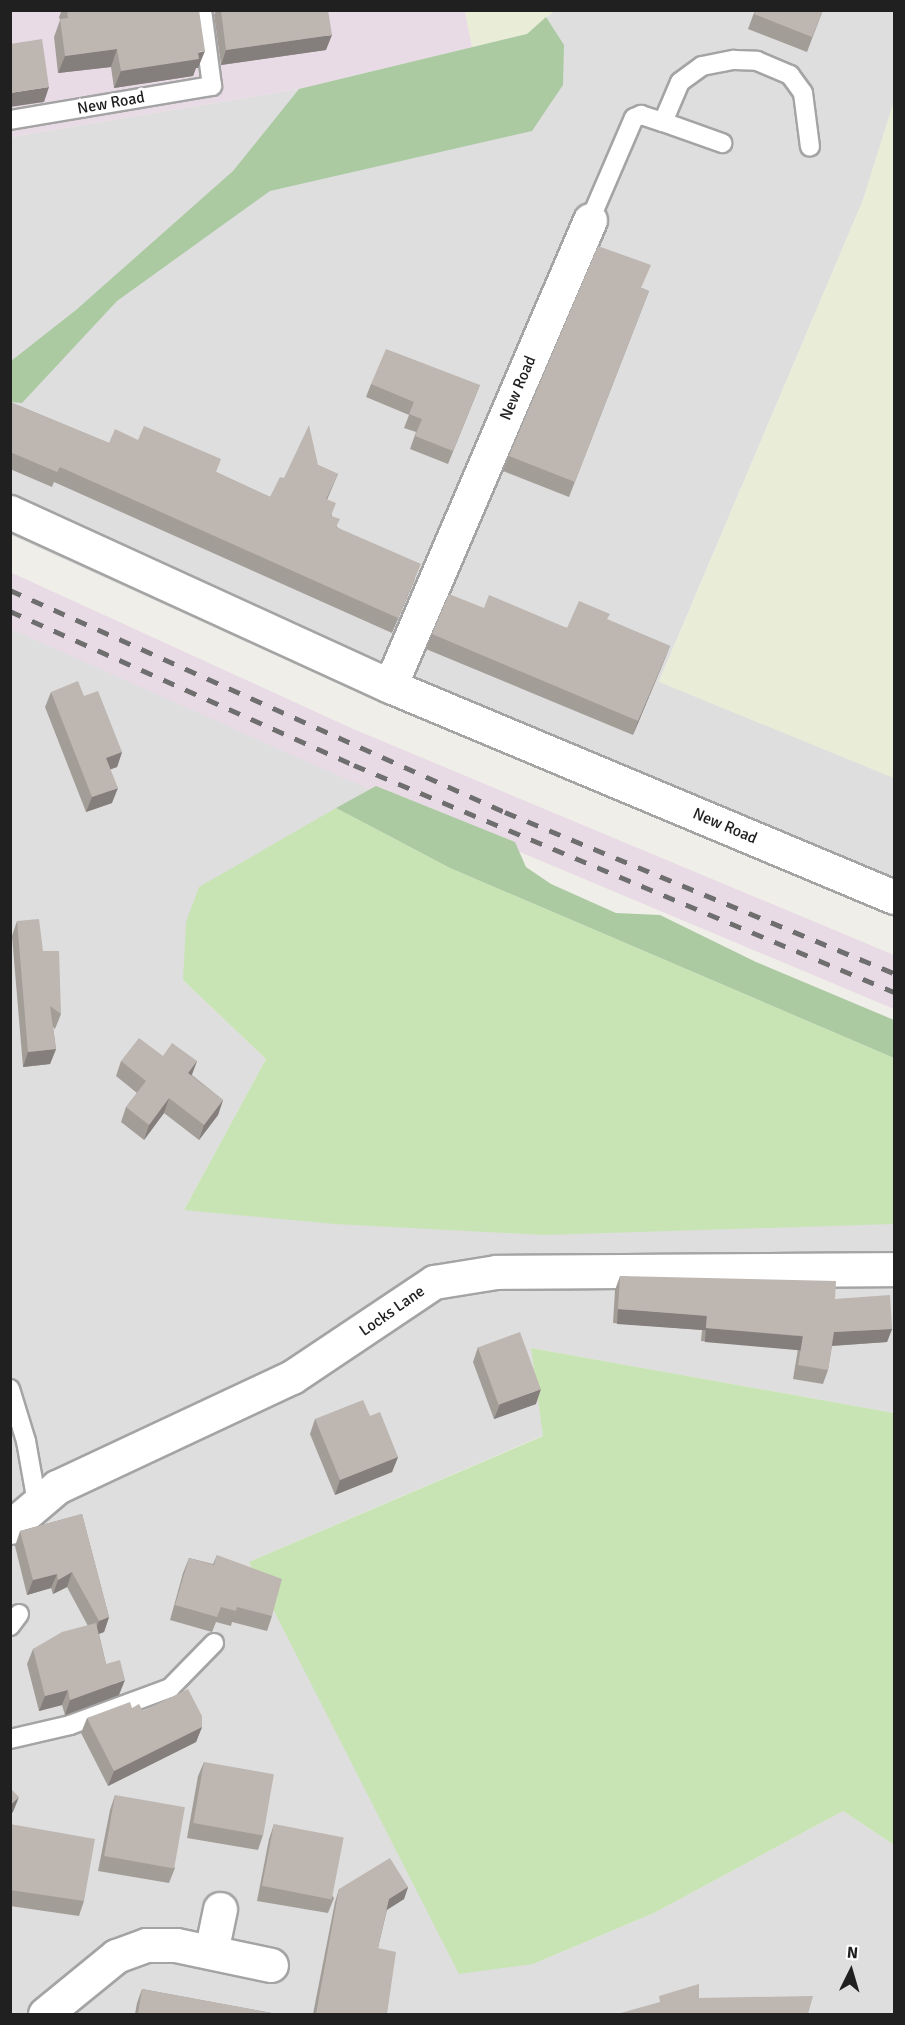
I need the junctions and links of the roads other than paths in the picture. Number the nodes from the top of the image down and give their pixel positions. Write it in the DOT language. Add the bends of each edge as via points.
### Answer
graph roads {
  1 [pos="202,10"];
  2 [pos="10,120"];
  3 [pos="663,122"];
  4 [pos="722,143"];
  5 [pos="810,147"];
  6 [pos="590,220"];
  7 [pos="10,512"];
  8 [pos="390,686"];
  9 [pos="894,897"];
  10 [pos="894,1269"];
  11 [pos="10,1389"];
  12 [pos="37,1503"];
  13 [pos="10,1527"];
  14 [pos="214,1643"];
  15 [pos="10,1739"];
  16 [pos="220,1909"];
  17 [pos="211,1952"];
  18 [pos="270,1965"];
  19 [pos="45,2014"];
  1 -- 2 [label="lane, New Road" via="212,86"];
  3 -- 4 [label="lane, New Road"];
  3 -- 5 [label="lane" via="680,82 688,74 713,63 757,61 780,68 798,84 806,104"];
  3 -- 6 [label="lane, New Road" via="641,115 634,118"];
  6 -- 8 [label="street, New Road"];
  7 -- 8 [label="street, New Road"];
  8 -- 9 [label="street, New Road"];
  10 -- 12 [label="street, Locks Lane" via="496,1272 434,1282 292,1377 74,1478"];
  11 -- 12 [label="lane" via="26,1442"];
  12 -- 13 [label="street, Locks Lane"];
  14 -- 15 [label="lane" via="170,1688 70,1725"];
  16 -- 17 [label="street"];
  17 -- 18 [label="street"];
  17 -- 19 [label="street" via="161,1944 129,1949 104,1964"];
}
